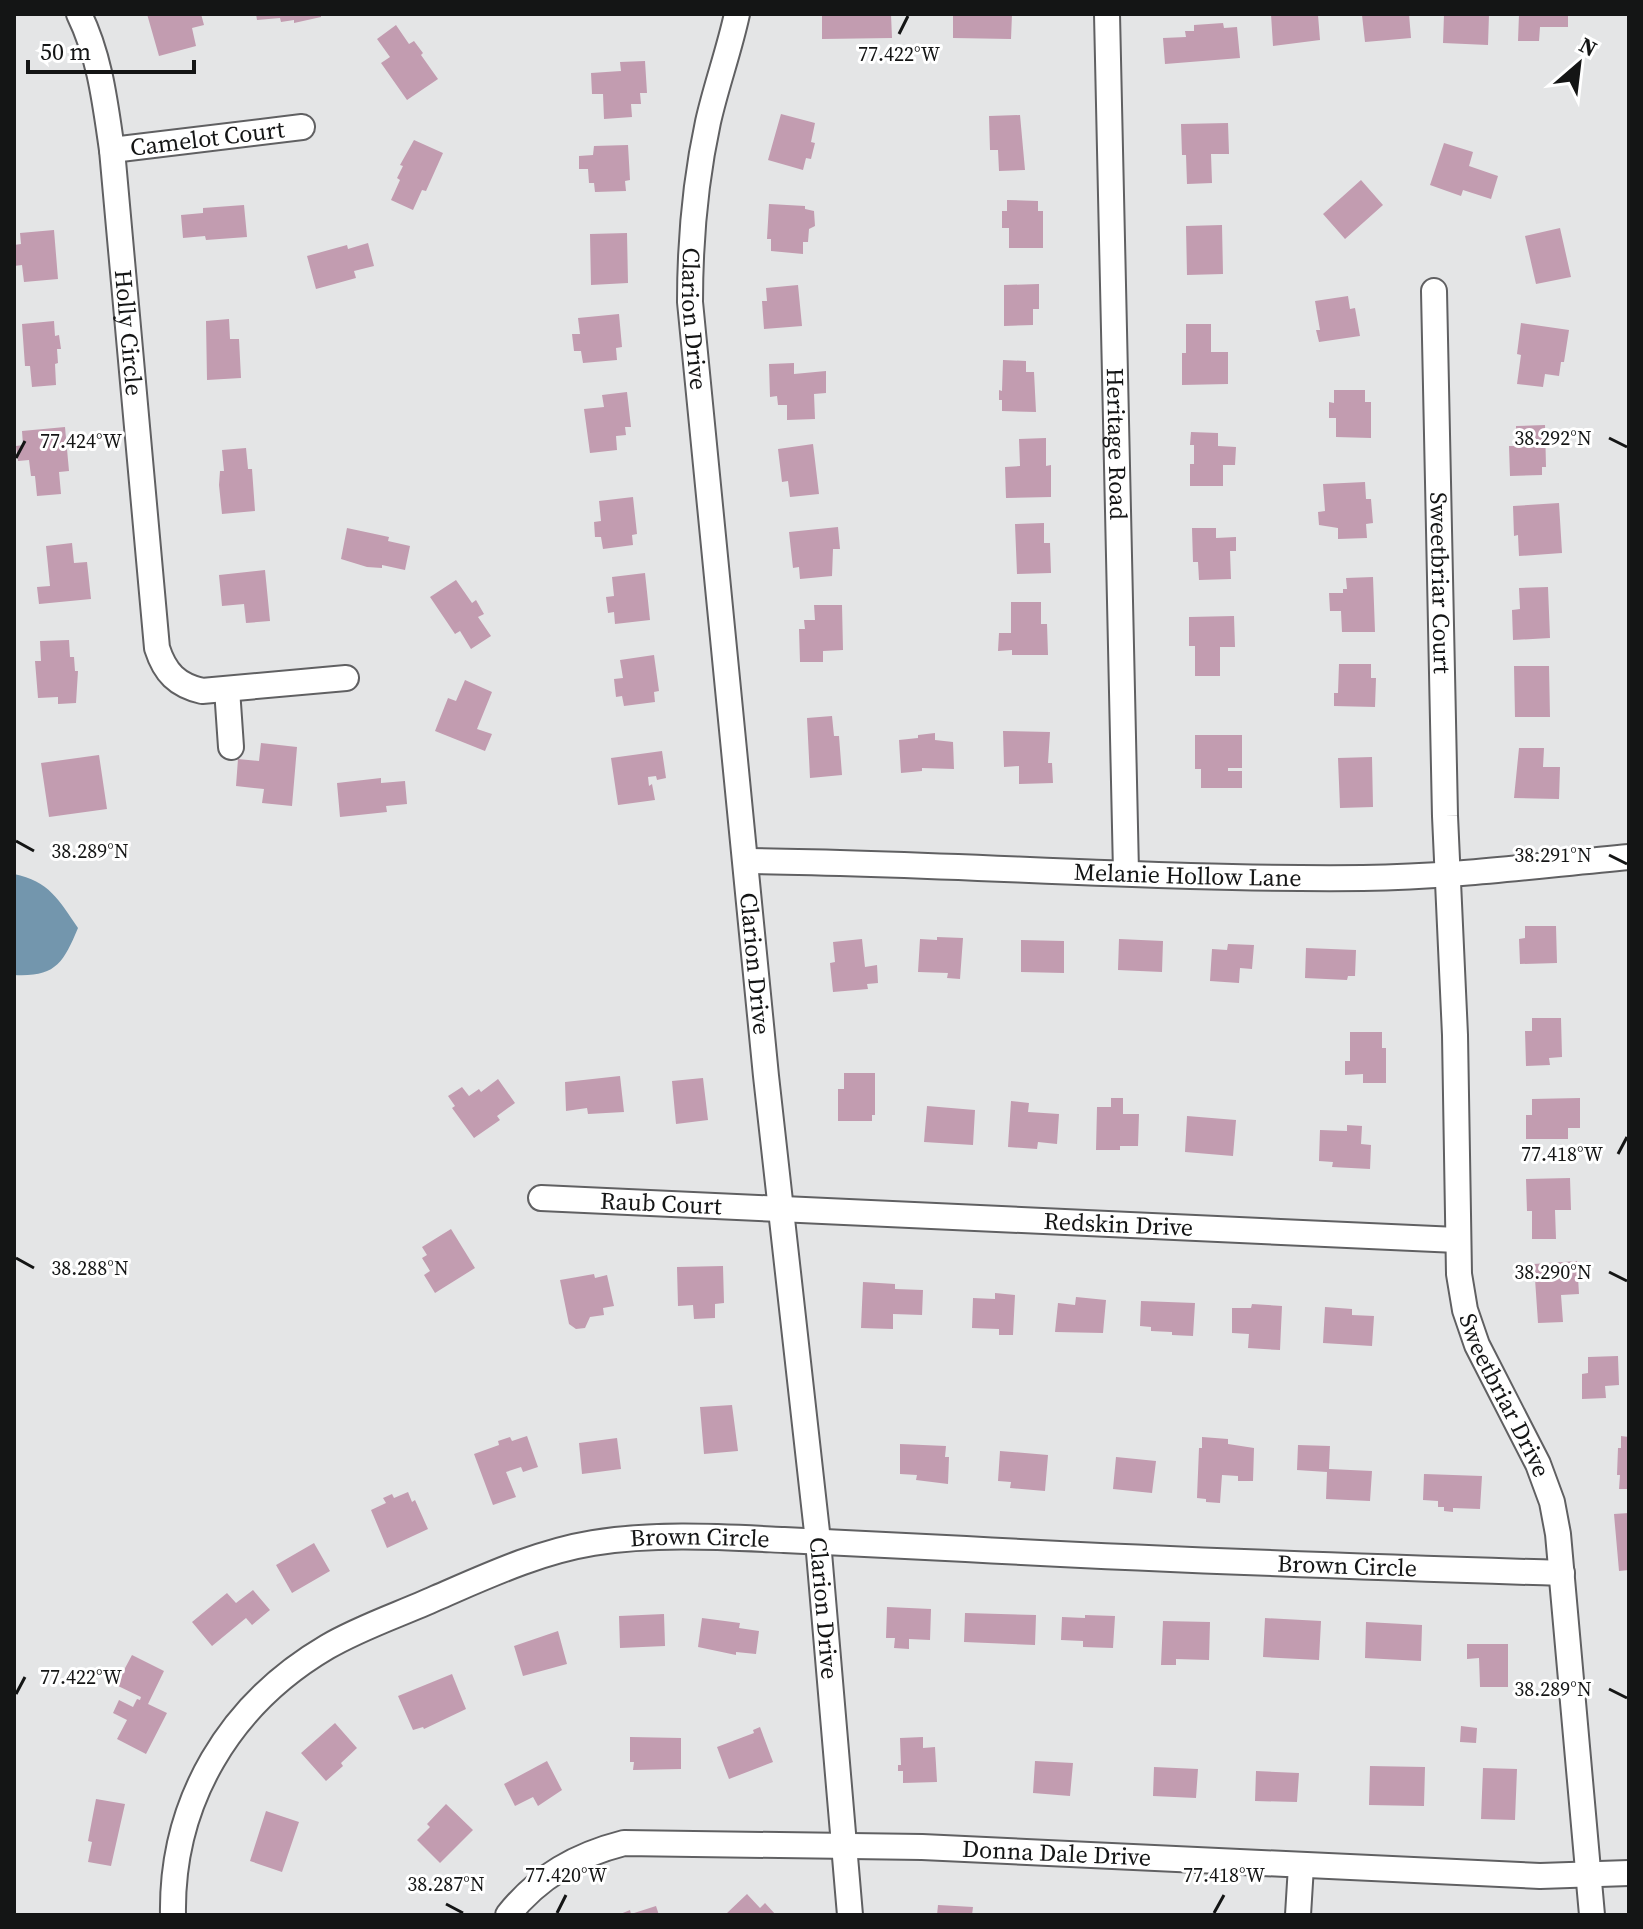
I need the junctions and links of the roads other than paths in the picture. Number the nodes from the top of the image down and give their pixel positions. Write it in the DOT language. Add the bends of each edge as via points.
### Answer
graph roads {
  1 [pos="79,14"];
  2 [pos="737,14"];
  3 [pos="1107,14"];
  4 [pos="302,127"];
  5 [pos="112,150"];
  6 [pos="1434,291"];
  7 [pos="346,678"];
  8 [pos="227,689"];
  9 [pos="231,747"];
  10 [pos="1629,857"];
  11 [pos="746,861"];
  12 [pos="1126,872"];
  13 [pos="1448,873"];
  14 [pos="541,1198"];
  15 [pos="781,1210"];
  16 [pos="1457,1240"];
  17 [pos="818,1541"];
  18 [pos="1562,1573"];
  19 [pos="845,1846"];
  20 [pos="1301,1866"];
  21 [pos="1629,1873"];
  22 [pos="1589,1875"];
  23 [pos="173,1915"];
  24 [pos="508,1915"];
  25 [pos="850,1915"];
  26 [pos="1298,1915"];
  27 [pos="1592,1915"];
  1 -- 5 [label="street, Holly Circle" via="100,70"];
  2 -- 11 [label="street, Clarion Drive" via="696,184 690,302"];
  3 -- 12 [label="street, Heritage Road"];
  4 -- 5 [label="street, Camelot Court"];
  5 -- 8 [label="street, Holly Circle" via="157,648 171,677 187,687"];
  6 -- 13 [label="street, Sweetbriar Court"];
  7 -- 8 [label="street, Holly Circle"];
  8 -- 9 [label="street"];
  10 -- 13 [label="street, Melanie Hollow Lane"];
  11 -- 12 [label="street, Melanie Hollow Lane"];
  11 -- 15 [label="street, Clarion Drive"];
  12 -- 13 [label="street, Melanie Hollow Lane" via="1270,878"];
  13 -- 16 [label="street, Sweetbriar Drive"];
  14 -- 15 [label="street, Raub Court"];
  15 -- 16 [label="street, Redskin Drive"];
  15 -- 17 [label="street, Clarion Drive"];
  16 -- 18 [label="street, Sweetbriar Drive" via="1465,1310 1486,1365 1538,1464 1552,1502"];
  17 -- 18 [label="street, Brown Circle" via="1204,1562"];
  17 -- 19 [label="street, Clarion Drive"];
  17 -- 23 [label="street, Brown Circle" via="637,1537 590,1543 518,1563 332,1644 273,1685 218,1749 184,1824"];
  18 -- 22 [label="street, Sweetbriar Drive"];
  19 -- 20 [label="street, Donna Dale Drive"];
  19 -- 24 [label="street, Donna Dale Drive" via="624,1843 565,1864"];
  19 -- 25 [label="street, Clarion Drive"];
  20 -- 22 [label="street, Donna Dale Drive"];
  20 -- 26 [label="street"];
  21 -- 22 [label="street, Donna Dale Drive"];
  22 -- 27 [label="street, Sweetbriar Drive"];
}
